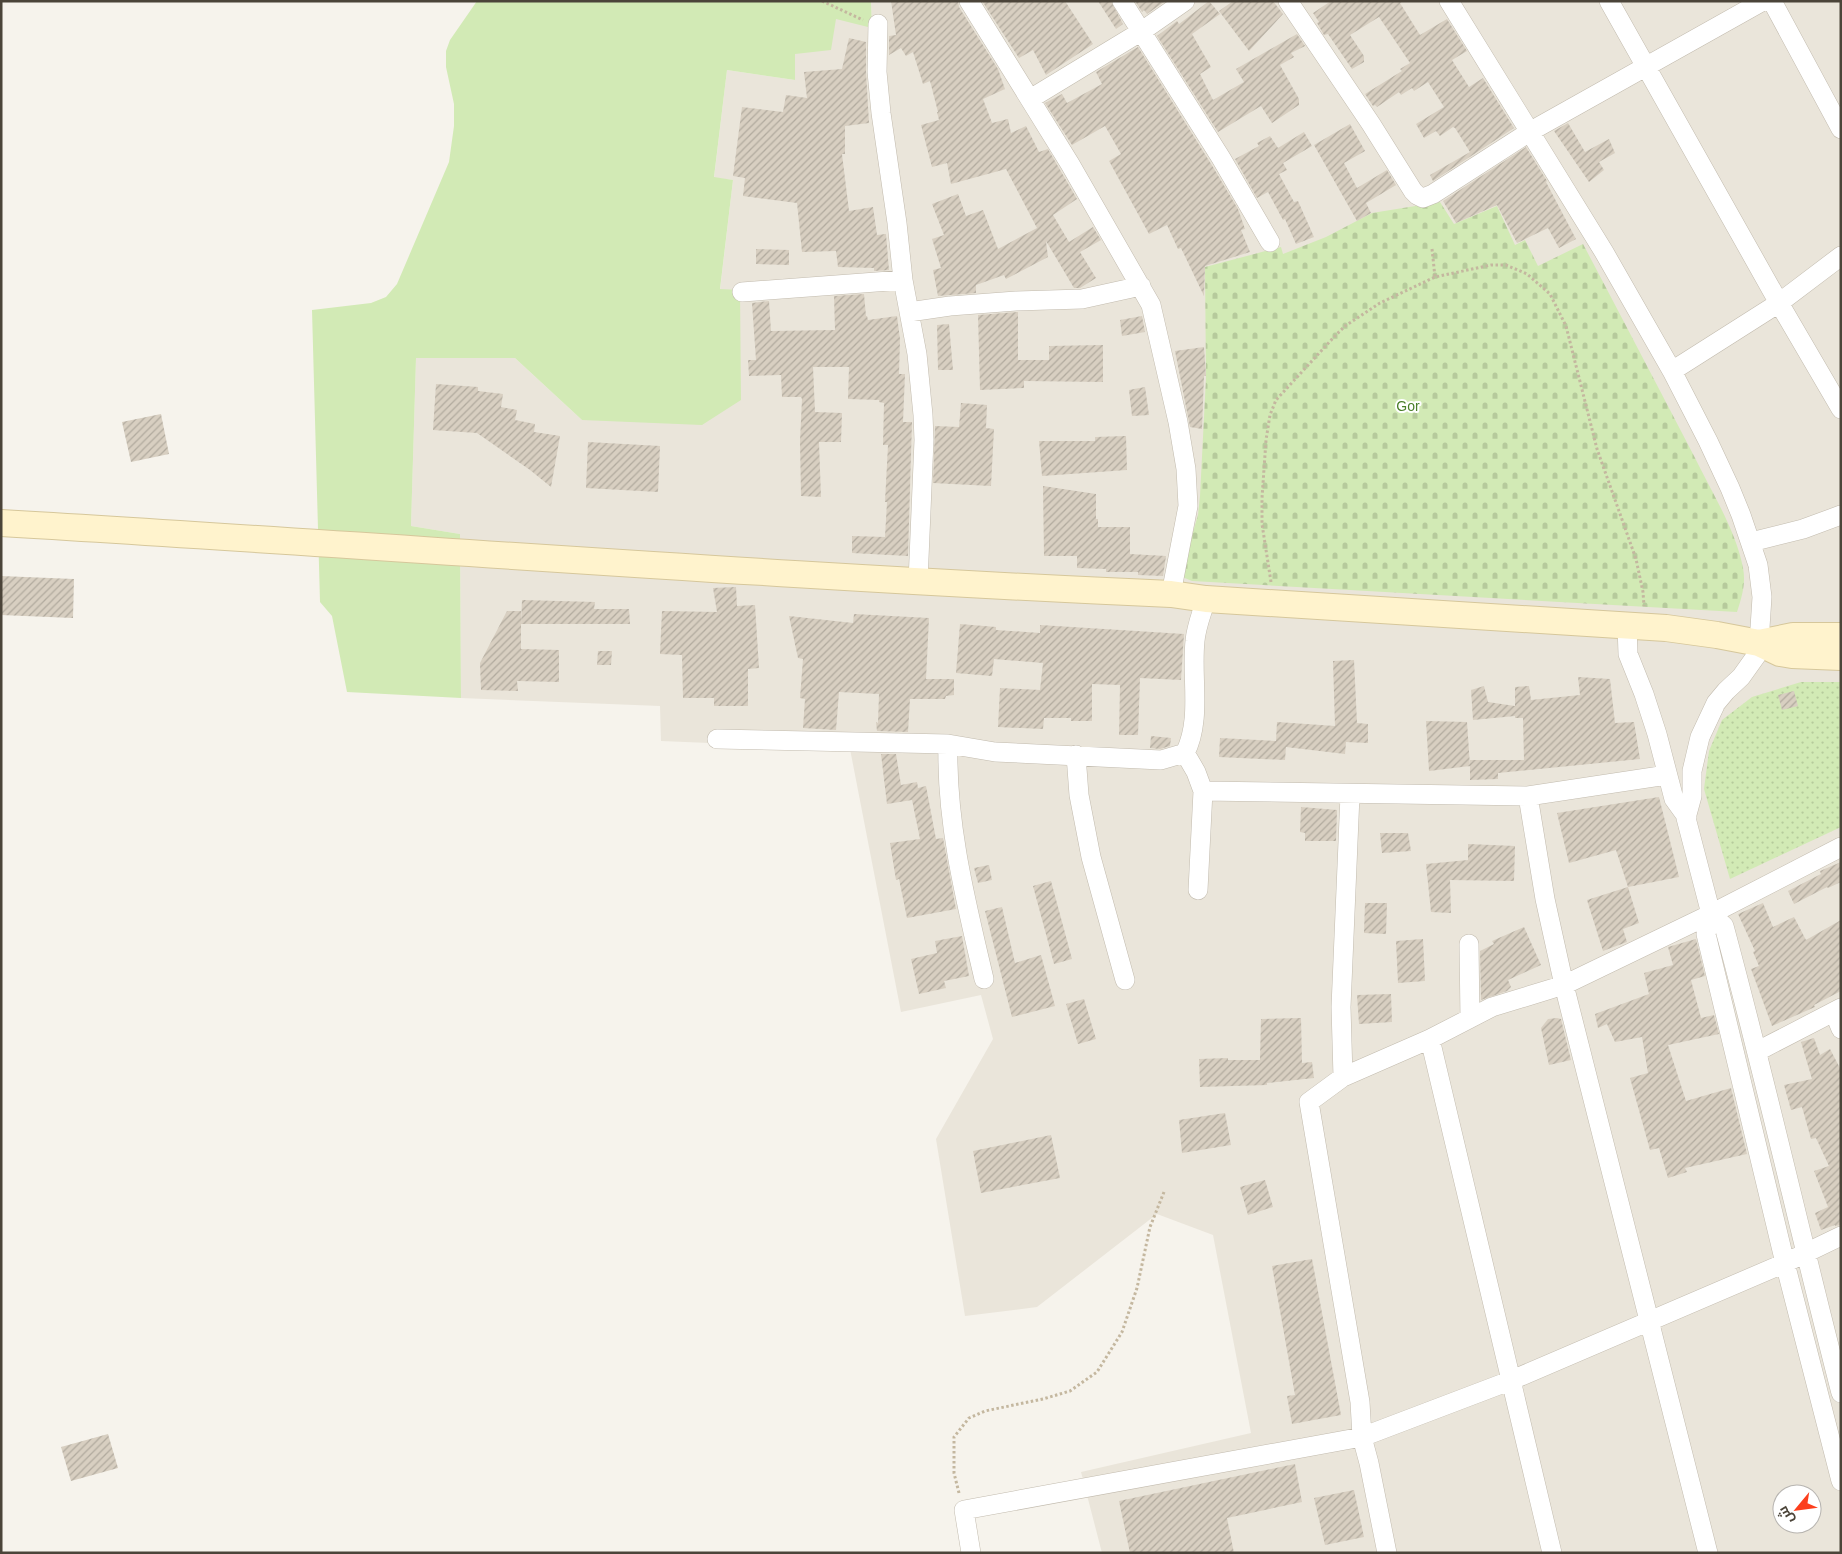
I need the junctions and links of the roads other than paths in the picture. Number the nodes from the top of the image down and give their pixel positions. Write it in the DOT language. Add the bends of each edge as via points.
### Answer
graph roads {
  1 [pos="969,1"];
  2 [pos="1122,1"];
  3 [pos="1185,1"];
  4 [pos="1288,1"];
  5 [pos="1449,1"];
  6 [pos="1609,1"];
  7 [pos="1763,1"];
  8 [pos="1772,1"];
  9 [pos="878,24"];
  10 [pos="1142,31"];
  11 [pos="1648,67"];
  12 [pos="1030,99"];
  13 [pos="1841,129"];
  14 [pos="1531,132"];
  15 [pos="1270,242"];
  16 [pos="1841,256"];
  17 [pos="903,280"];
  18 [pos="1141,286"];
  19 [pos="742,292"];
  20 [pos="1779,303"];
  21 [pos="909,312"];
  22 [pos="1672,371"];
  23 [pos="1841,409"];
  24 [pos="1841,515"];
  25 [pos="1,523"];
  26 [pos="1751,542"];
  27 [pos="918,582"];
  28 [pos="1171,594"];
  29 [pos="1206,599"];
  30 [pos="1636,616"];
  31 [pos="1841,636"];
  32 [pos="1759,644"];
  33 [pos="1841,657"];
  34 [pos="717,739"];
  35 [pos="948,744"];
  36 [pos="1185,753"];
  37 [pos="1076,755"];
  38 [pos="1667,775"];
  39 [pos="1203,791"];
  40 [pos="1350,795"];
  41 [pos="1528,796"];
  42 [pos="1687,817"];
  43 [pos="1841,847"];
  44 [pos="1198,890"];
  45 [pos="1710,914"];
  46 [pos="1469,944"];
  47 [pos="984,979"];
  48 [pos="1124,980"];
  49 [pos="1564,986"];
  50 [pos="1838,1016"];
  51 [pos="1470,1018"];
  52 [pos="1430,1039"];
  53 [pos="1758,1051"];
  54 [pos="1343,1077"];
  55 [pos="1841,1236"];
  56 [pos="1805,1254"];
  57 [pos="1785,1263"];
  58 [pos="1650,1321"];
  59 [pos="1512,1380"];
  60 [pos="1841,1393"];
  61 [pos="1362,1437"];
  62 [pos="1841,1481"];
  63 [pos="971,1553"];
  64 [pos="1387,1553"];
  65 [pos="1552,1553"];
  66 [pos="1708,1553"];
  1 -- 12 [label="street"];
  2 -- 10 [label="street"];
  3 -- 10 [label="street"];
  4 -- 14 [label="street" via="1420,198 1433,194"];
  5 -- 14 [label="street"];
  6 -- 11 [label="street"];
  7 -- 11 [label="street"];
  8 -- 13 [label="street"];
  9 -- 17 [label="street" via="877,72 881,113"];
  10 -- 12 [label="street"];
  10 -- 15 [label="street"];
  11 -- 14 [label="street"];
  11 -- 20 [label="street"];
  12 -- 18 [label="street"];
  14 -- 22 [label="street"];
  16 -- 20 [label="street"];
  17 -- 19 [label="street"];
  17 -- 21 [label="street"];
  18 -- 21 [label="street" via="1082,299 960,305"];
  18 -- 28 [label="street" via="1151,306 1186,469 1188,506"];
  20 -- 22 [label="street"];
  20 -- 23 [label="street"];
  21 -- 27 [label="street" via="917,354 924,440"];
  22 -- 26 [label="street" via="1726,480"];
  24 -- 26 [label="street"];
  25 -- 27 [label="main road"];
  26 -- 32 [label="street" via="1762,597"];
  27 -- 28 [label="main road"];
  28 -- 29 [label="main road"];
  29 -- 30 [label="main road"];
  29 -- 36 [label="street" via="1195,640 1193,722 1191,740"];
  30 -- 32 [label="main road" via="1666,628"];
  30 -- 38 [label="street" via="1628,654 1657,734"];
  31 -- 32 [label="main road" via="1792,636"];
  32 -- 33 [label="main road" via="1792,656"];
  32 -- 42 [label="street" via="1756,656 1742,677 1716,704 1704,728 1695,754"];
  34 -- 35 [label="street"];
  35 -- 37 [label="street" via="995,752"];
  35 -- 47 [label="street" via="947,776 952,819 964,896"];
  36 -- 37 [label="street" via="1161,760"];
  36 -- 39 [label="street"];
  37 -- 48 [label="street" via="1078,795 1091,857"];
  38 -- 41 [label="street"];
  38 -- 42 [label="street" via="1674,799"];
  39 -- 40 [label="street"];
  39 -- 44 [label="street"];
  40 -- 41 [label="street"];
  40 -- 54 [label="street" via="1341,1007"];
  41 -- 49 [label="street" via="1544,899"];
  42 -- 45 [label="street"];
  43 -- 45 [label="street"];
  45 -- 49 [label="street"];
  45 -- 53 [label="street" via="1724,926"];
  45 -- 57 [label="street" via="1706,934"];
  46 -- 51 [label="street"];
  49 -- 51 [label="street" via="1492,1007"];
  49 -- 58 [label="street"];
  50 -- 53 [label="street"];
  51 -- 52 [label="street"];
  52 -- 54 [label="street"];
  52 -- 59 [label="street"];
  53 -- 56 [label="street"];
  54 -- 61 [label="street" via="1309,1102 1360,1402"];
  55 -- 56 [label="street"];
  56 -- 57 [label="street"];
  56 -- 60 [label="street"];
  57 -- 58 [label="street"];
  57 -- 62 [label="street"];
  58 -- 59 [label="street"];
  58 -- 66 [label="street"];
  59 -- 61 [label="street"];
  59 -- 65 [label="street"];
  61 -- 63 [label="street" via="964,1510"];
  61 -- 64 [label="street"];
}
